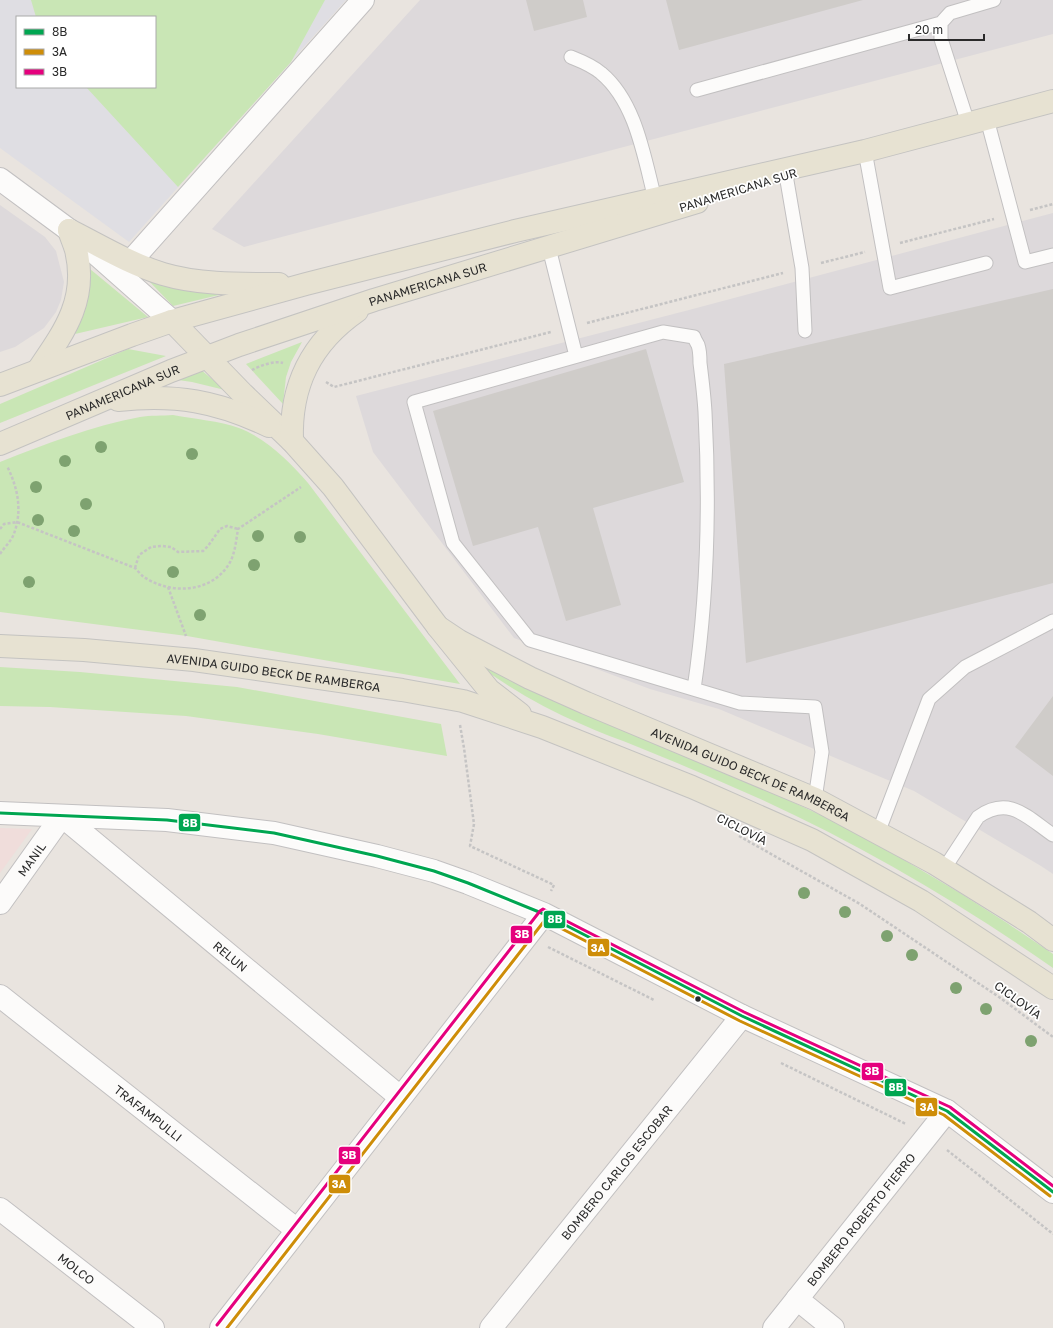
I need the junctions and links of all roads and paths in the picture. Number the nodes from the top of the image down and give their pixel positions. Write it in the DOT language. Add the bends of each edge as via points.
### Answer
graph roads {
  1 [pos="363,0"];
  2 [pos="994,0"];
  3 [pos="941,23"];
  4 [pos="571,57"];
  5 [pos="697,90"];
  6 [pos="1053,101"];
  7 [pos="978,121"];
  8 [pos="865,150"];
  9 [pos="786,175"];
  10 [pos="0,179"];
  11 [pos="655,198"];
  12 [pos="1053,204"];
  13 [pos="1013,214"];
  14 [pos="69,230"];
  15 [pos="882,247"];
  16 [pos="549,248"];
  17 [pos="1053,254"];
  18 [pos="131,261"];
  19 [pos="986,263"];
  20 [pos="802,268"];
  21 [pos="306,284"];
  22 [pos="374,300"];
  23 [pos="172,321"];
  24 [pos="569,328"];
  25 [pos="805,331"];
  26 [pos="576,356"];
  27 [pos="207,357"];
  28 [pos="38,370"];
  29 [pos="305,370"];
  30 [pos="230,380"];
  31 [pos="0,385"];
  32 [pos="98,402"];
  33 [pos="292,441"];
  34 [pos="2,452"];
  35 [pos="322,474"];
  36 [pos="17,522"];
  37 [pos="0,529"];
  38 [pos="238,529"];
  39 [pos="0,554"];
  40 [pos="135,568"];
  41 [pos="168,587"];
  42 [pos="1053,621"];
  43 [pos="438,627"];
  44 [pos="0,646"];
  45 [pos="194,660"];
  46 [pos="694,689"];
  47 [pos="466,726"];
  48 [pos="542,727"];
  49 [pos="814,799"];
  50 [pos="0,813"];
  51 [pos="62,816"];
  52 [pos="878,833"];
  53 [pos="1053,835"];
  54 [pos="739,836"];
  55 [pos="944,869"];
  56 [pos="0,903"];
  57 [pos="544,914"];
  58 [pos="525,936"];
  59 [pos="1053,940"];
  60 [pos="1053,988"];
  61 [pos="0,996"];
  62 [pos="657,1001"];
  63 [pos="742,1016"];
  64 [pos="1053,1037"];
  65 [pos="775,1060"];
  66 [pos="400,1098"];
  67 [pos="947,1111"];
  68 [pos="928,1135"];
  69 [pos="1053,1192"];
  70 [pos="0,1209"];
  71 [pos="297,1230"];
  72 [pos="1053,1234"];
  73 [pos="797,1299"];
  74 [pos="493,1327"];
  75 [pos="153,1328"];
  76 [pos="221,1328"];
  77 [pos="774,1328"];
  78 [pos="833,1328"];
  1 -- 18 [label="street"];
  2 -- 3 [label="lane" via="950,13"];
  3 -- 5 [label="lane"];
  3 -- 7 [label="lane" via="941,38"];
  4 -- 11 [label="lane" via="601,73 621,97 635,126"];
  6 -- 7 [label="main road, PANAMERICANA SUR"];
  7 -- 8 [label="main road, PANAMERICANA SUR"];
  7 -- 13 [label="lane"];
  8 -- 9 [label="main road, PANAMERICANA SUR"];
  8 -- 11 [label="main road, PANAMERICANA SUR"];
  8 -- 15 [label="lane"];
  9 -- 16 [label="main road, PANAMERICANA SUR"];
  9 -- 20 [label="lane"];
  10 -- 14 [label="street"];
  11 -- 21 [label="main road, PANAMERICANA SUR"];
  12 -- 13 [label="path"];
  13 -- 15 [label="path"];
  13 -- 17 [label="lane" via="1025,262"];
  14 -- 18 [label="main road"];
  14 -- 23 [label="street"];
  14 -- 28 [label="main road" via="76,250 79,272 75,303 63,333"];
  15 -- 19 [label="lane" via="890,288"];
  15 -- 20 [label="path"];
  16 -- 22 [label="main road, PANAMERICANA SUR"];
  16 -- 24 [label="lane"];
  18 -- 21 [label="main road" via="163,274 193,280"];
  20 -- 24 [label="path"];
  20 -- 25 [label="lane"];
  21 -- 23 [label="main road, PANAMERICANA SUR"];
  22 -- 27 [label="main road, PANAMERICANA SUR"];
  22 -- 29 [label="main road" via="340,324 326,338"];
  23 -- 27 [label="main road, AVENIDA GUIDO BECK DE RAMBERGA"];
  23 -- 28 [label="main road, PANAMERICANA SUR"];
  24 -- 26 [label="lane"];
  24 -- 29 [label="path" via="334,387"];
  26 -- 46 [label="lane" via="663,332 694,338 699,346 707,450 708,514 704,605"];
  26 -- 46 [label="lane" via="414,402 453,542 530,640"];
  27 -- 30 [label="main road, AVENIDA GUIDO BECK DE RAMBERGA"];
  27 -- 32 [label="main road, PANAMERICANA SUR"];
  28 -- 31 [label="main road, PANAMERICANA SUR"];
  29 -- 30 [label="path" via="279,362 260,366"];
  29 -- 33 [label="main road" via="294,405"];
  30 -- 33 [label="main road, AVENIDA GUIDO BECK DE RAMBERGA"];
  32 -- 33 [label="main road" via="147,398 195,401 246,415"];
  32 -- 34 [label="main road, PANAMERICANA SUR"];
  33 -- 35 [label="main road, AVENIDA GUIDO BECK DE RAMBERGA"];
  34 -- 36 [label="path" via="18,496 20,509"];
  35 -- 38 [label="path"];
  35 -- 43 [label="main road, AVENIDA GUIDO BECK DE RAMBERGA"];
  36 -- 37 [label="path" via="4,524"];
  36 -- 39 [label="path" via="12,536"];
  36 -- 40 [label="path"];
  38 -- 40 [label="path" via="227,526 220,529 203,551 178,552 171,547 151,547 139,555"];
  38 -- 41 [label="path" via="235,550 229,564 214,580 195,588"];
  40 -- 41 [label="path" via="144,577"];
  41 -- 45 [label="path"];
  42 -- 52 [label="lane" via="965,667 929,699"];
  43 -- 48 [label="main road, AVENIDA GUIDO BECK DE RAMBERGA" via="489,690"];
  43 -- 49 [label="main road, AVENIDA GUIDO BECK DE RAMBERGA" via="459,641 530,678 586,704"];
  44 -- 45 [label="main road, AVENIDA GUIDO BECK DE RAMBERGA" via="84,650"];
  45 -- 48 [label="main road, AVENIDA GUIDO BECK DE RAMBERGA" via="463,701"];
  46 -- 49 [label="lane" via="740,703 815,708 822,752"];
  47 -- 57 [label="path" via="460,725 474,824 470,846 554,885"];
  48 -- 60 [label="main road, AVENIDA GUIDO BECK DE RAMBERGA" via="692,787 812,840 921,900"];
  49 -- 52 [label="main road, AVENIDA GUIDO BECK DE RAMBERGA"];
  50 -- 51 [label="street"];
  51 -- 56 [label="street, MANIL"];
  51 -- 57 [label="street" via="167,820 281,834 370,854 434,872 500,895"];
  51 -- 66 [label="street, RELUN"];
  52 -- 55 [label="main road, AVENIDA GUIDO BECK DE RAMBERGA"];
  53 -- 55 [label="lane" via="1019,812 995,808 978,817"];
  54 -- 64 [label="path, CICLOVÍA" via="860,904 1000,996"];
  55 -- 59 [label="main road, AVENIDA GUIDO BECK DE RAMBERGA"];
  57 -- 58 [label="street"];
  57 -- 63 [label="street"];
  58 -- 62 [label="path"];
  58 -- 66 [label="street"];
  61 -- 71 [label="street, TRAFAMPULLI"];
  63 -- 67 [label="street"];
  63 -- 74 [label="street, BOMBERO CARLOS ESCOBAR"];
  65 -- 68 [label="path"];
  66 -- 71 [label="street"];
  67 -- 68 [label="street, BOMBERO ROBERTO FIERRO"];
  67 -- 69 [label="street"];
  68 -- 72 [label="path"];
  68 -- 73 [label="street, BOMBERO ROBERTO FIERRO"];
  70 -- 75 [label="street, MOLCO"];
  71 -- 76 [label="street"];
  73 -- 77 [label="street, BOMBERO ROBERTO FIERRO"];
  73 -- 78 [label="street"];
}
